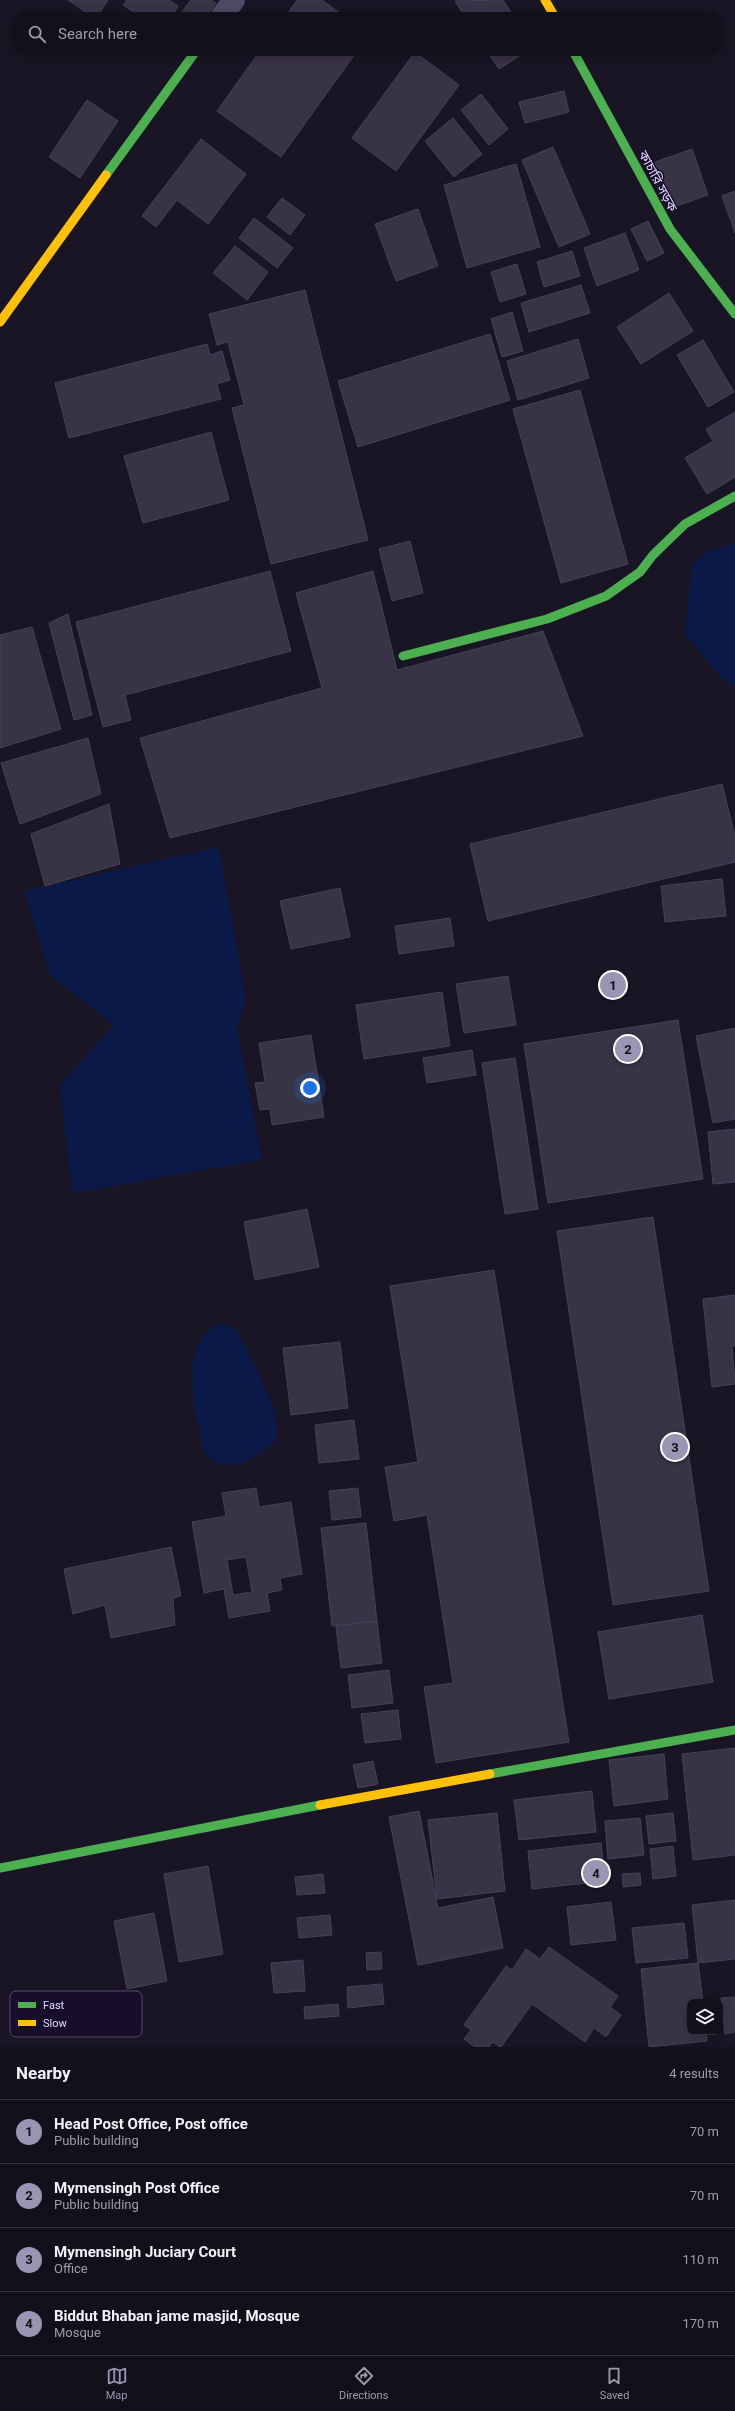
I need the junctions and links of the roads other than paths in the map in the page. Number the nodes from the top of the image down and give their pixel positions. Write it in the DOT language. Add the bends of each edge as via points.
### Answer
graph roads {
  1 [pos="234,0"];
  2 [pos="545,0"];
  3 [pos="225,12"];
  4 [pos="552,12"];
  5 [pos="192,56"];
  6 [pos="576,56"];
  7 [pos="735,314"];
  8 [pos="0,322"];
  9 [pos="735,496"];
  10 [pos="402,656"];
  11 [pos="735,1730"];
  12 [pos="0,1868"];
  1 -- 3 [label="street"];
  2 -- 4 [label="street"];
  5 -- 8 [label="street"];
  6 -- 7 [label="street, কাচারি সড়ক" via="670,229"];
  9 -- 10 [label="street" via="685,524 640,572 606,596 547,619"];
  11 -- 12 [label="street" via="366,1796"];
}
